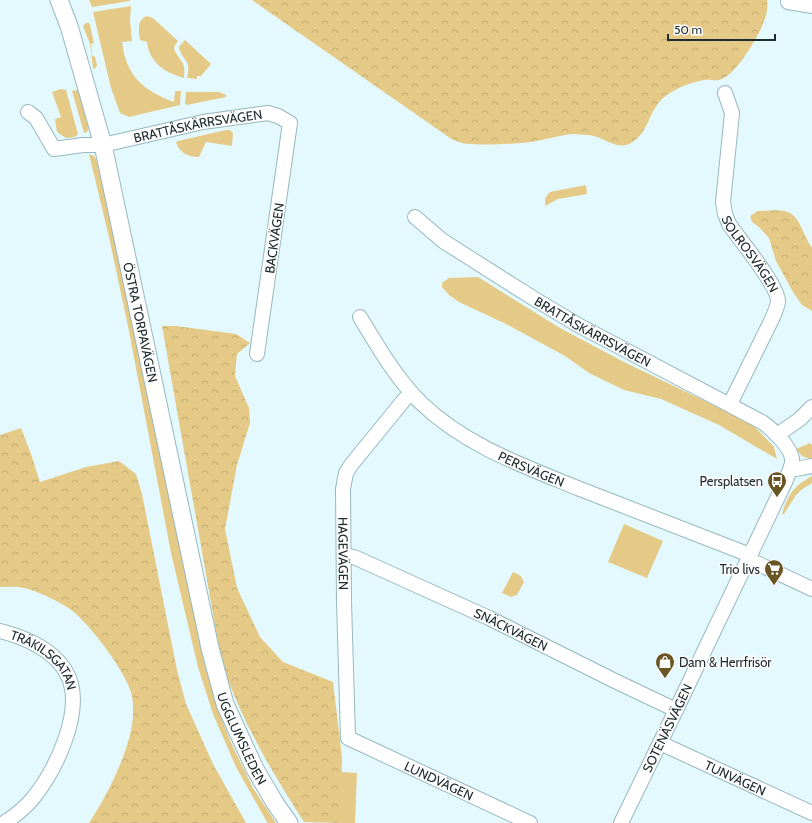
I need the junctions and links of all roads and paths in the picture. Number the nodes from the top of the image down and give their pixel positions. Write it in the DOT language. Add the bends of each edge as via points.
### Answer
graph roads {
  1 [pos="59,0"];
  2 [pos="788,2"];
  3 [pos="812,6"];
  4 [pos="725,93"];
  5 [pos="28,112"];
  6 [pos="290,123"];
  7 [pos="103,144"];
  8 [pos="415,217"];
  9 [pos="360,317"];
  10 [pos="257,354"];
  11 [pos="411,393"];
  12 [pos="730,404"];
  13 [pos="812,407"];
  14 [pos="777,435"];
  15 [pos="812,466"];
  16 [pos="791,468"];
  17 [pos="344,555"];
  18 [pos="749,557"];
  19 [pos="812,589"];
  20 [pos="0,631"];
  21 [pos="210,648"];
  22 [pos="676,710"];
  23 [pos="348,738"];
  24 [pos="660,743"];
  25 [pos="812,813"];
  26 [pos="4,823"];
  27 [pos="289,823"];
  28 [pos="530,823"];
  29 [pos="621,823"];
  1 -- 7 [label="street, ÖSTRA TORPAVÄGEN"];
  2 -- 3 [label="street"];
  4 -- 12 [label="street, SOLROSVÄGEN" via="732,113 723,202 725,214 729,224 769,280 778,301 774,315"];
  5 -- 7 [label="street, BRATTÅSKÄRRSVÄGEN" via="36,118 54,149"];
  6 -- 7 [label="street, BRATTÅSKÄRRSVÄGEN" via="268,113 203,122"];
  6 -- 10 [label="street, BACKVÄGEN"];
  7 -- 21 [label="street, ÖSTRA TORPAVÄGEN"];
  8 -- 12 [label="street, BRATTÅSKÄRRSVÄGEN" via="443,241 578,325"];
  9 -- 11 [label="street, PERSVÄGEN" via="381,354"];
  11 -- 17 [label="street, HAGEVÄGEN" via="346,472 343,489"];
  11 -- 18 [label="street, PERSVÄGEN" via="450,427 498,455"];
  12 -- 14 [label="street, BRATTÅSKÄRRSVÄGEN" via="762,422"];
  13 -- 14 [label="street"];
  14 -- 16 [label="street" via="792,457"];
  15 -- 16 [label="street"];
  16 -- 18 [label="street, SOTENÄSVÄGEN"];
  17 -- 22 [label="street, SNÄCKVÄGEN" via="354,557 489,618"];
  17 -- 23 [label="street, HAGEVÄGEN"];
  18 -- 19 [label="street"];
  18 -- 22 [label="street, SOTENÄSVÄGEN"];
  20 -- 26 [label="street, TRÄKILSGATAN" via="21,637 54,658 68,677 72,701 66,738 50,772 28,803"];
  21 -- 27 [label="street, UGGLUMSLEDEN" via="225,704 255,770"];
  22 -- 24 [label="street, SOTENÄSVÄGEN"];
  23 -- 28 [label="street, LUNDVÄGEN"];
  24 -- 25 [label="street, TUNVÄGEN"];
  24 -- 29 [label="street, SOTENÄSVÄGEN"];
}
